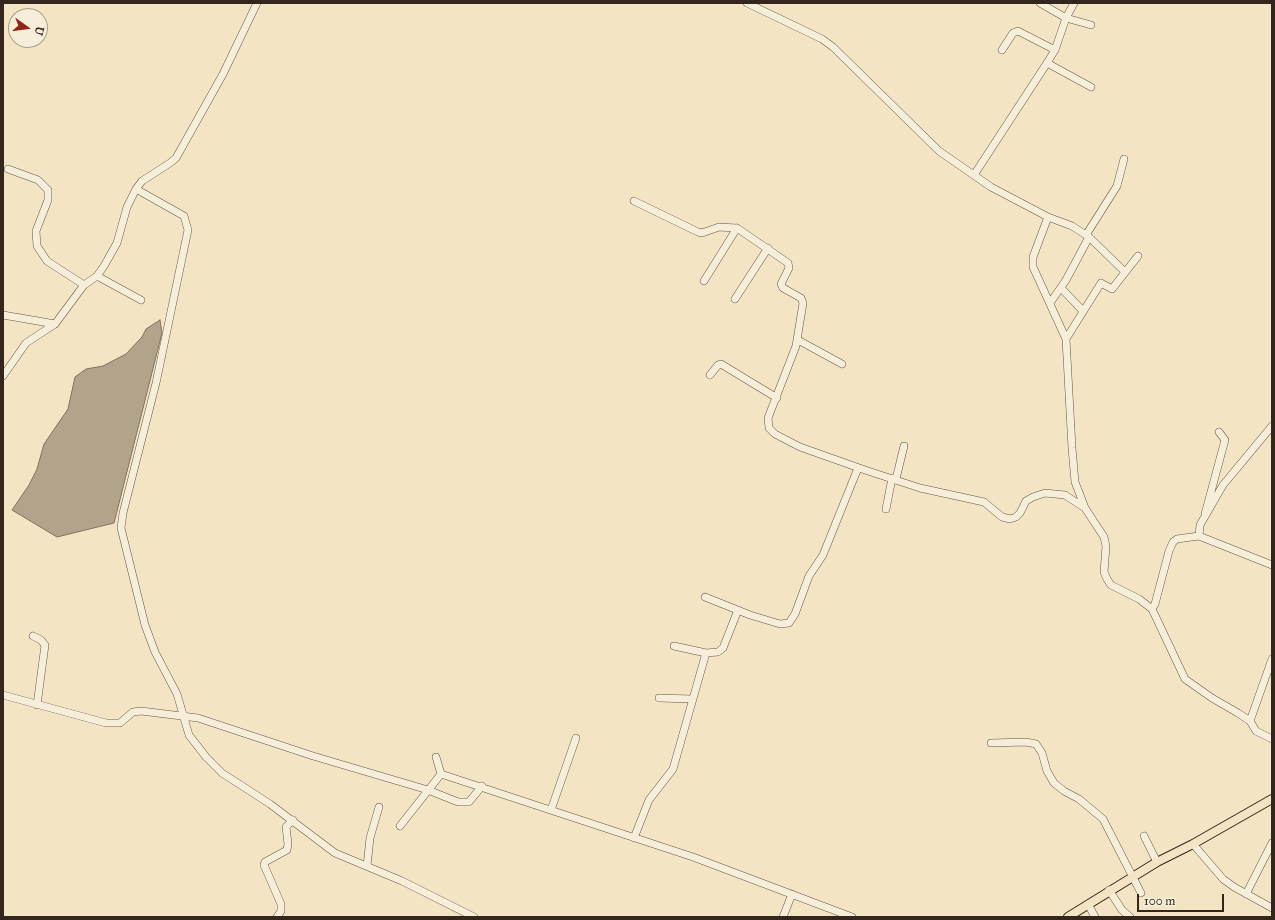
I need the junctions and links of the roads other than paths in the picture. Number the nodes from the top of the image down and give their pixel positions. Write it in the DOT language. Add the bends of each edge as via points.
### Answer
graph roads {
  1 [pos="257,3"];
  2 [pos="747,3"];
  3 [pos="1040,3"];
  4 [pos="1074,3"];
  5 [pos="1066,18"];
  6 [pos="1091,25"];
  7 [pos="1002,50"];
  8 [pos="1055,50"];
  9 [pos="1047,63"];
  10 [pos="1091,87"];
  11 [pos="1124,159"];
  12 [pos="8,169"];
  13 [pos="974,175"];
  14 [pos="136,188"];
  15 [pos="634,201"];
  16 [pos="1048,218"];
  17 [pos="737,228"];
  18 [pos="1087,236"];
  19 [pos="768,248"];
  20 [pos="1138,256"];
  21 [pos="1124,271"];
  22 [pos="97,276"];
  23 [pos="704,281"];
  24 [pos="84,285"];
  25 [pos="1060,288"];
  26 [pos="735,299"];
  27 [pos="141,300"];
  28 [pos="1050,303"];
  29 [pos="1083,311"];
  30 [pos="3,315"];
  31 [pos="56,324"];
  32 [pos="1066,339"];
  33 [pos="798,340"];
  34 [pos="842,364"];
  35 [pos="710,375"];
  36 [pos="3,376"];
  37 [pos="777,398"];
  38 [pos="1272,426"];
  39 [pos="1219,432"];
  40 [pos="904,446"];
  41 [pos="858,468"];
  42 [pos="894,479"];
  43 [pos="1085,508"];
  44 [pos="886,509"];
  45 [pos="1206,516"];
  46 [pos="1199,536"];
  47 [pos="1272,565"];
  48 [pos="705,597"];
  49 [pos="1152,609"];
  50 [pos="738,610"];
  51 [pos="33,636"];
  52 [pos="674,646"];
  53 [pos="706,653"];
  54 [pos="1272,659"];
  55 [pos="3,695"];
  56 [pos="659,698"];
  57 [pos="692,699"];
  58 [pos="37,705"];
  59 [pos="184,716"];
  60 [pos="1250,721"];
  61 [pos="576,738"];
  62 [pos="1272,739"];
  63 [pos="991,744"];
  64 [pos="436,757"];
  65 [pos="441,774"];
  66 [pos="482,786"];
  67 [pos="428,790"];
  68 [pos="1272,799"];
  69 [pos="379,807"];
  70 [pos="551,810"];
  71 [pos="293,820"];
  72 [pos="400,826"];
  73 [pos="1144,836"];
  74 [pos="634,838"];
  75 [pos="1193,844"];
  76 [pos="1272,844"];
  77 [pos="1157,862"];
  78 [pos="367,866"];
  79 [pos="1131,877"];
  80 [pos="1109,890"];
  81 [pos="1141,893"];
  82 [pos="792,894"];
  83 [pos="1246,894"];
  84 [pos="1088,904"];
  85 [pos="1272,908"];
  86 [pos="277,917"];
  87 [pos="474,917"];
  88 [pos="782,917"];
  89 [pos="852,917"];
  90 [pos="1068,917"];
  91 [pos="1095,917"];
  92 [pos="1130,917"];
  1 -- 14 [label="street" via="223,74 176,158"];
  2 -- 13 [label="street" via="834,47 940,151"];
  3 -- 5 [label="street"];
  4 -- 5 [label="street"];
  5 -- 6 [label="street"];
  5 -- 8 [label="street"];
  7 -- 8 [label="street" via="1013,33 1018,30"];
  8 -- 9 [label="street"];
  9 -- 10 [label="street"];
  9 -- 13 [label="street"];
  11 -- 18 [label="street" via="1117,186"];
  12 -- 24 [label="street" via="38,180 48,190 48,200 36,231 37,246 47,261"];
  13 -- 16 [label="street"];
  14 -- 22 [label="street" via="127,207 117,243"];
  14 -- 59 [label="street" via="184,216 188,226 156,383 121,521 122,536 145,625 155,652 177,694"];
  15 -- 17 [label="street" via="698,232 719,227"];
  16 -- 18 [label="street" via="1072,226"];
  16 -- 28 [label="street" via="1032,262"];
  17 -- 19 [label="street"];
  17 -- 23 [label="street"];
  18 -- 21 [label="street"];
  18 -- 25 [label="street" via="1076,262"];
  19 -- 26 [label="street"];
  19 -- 33 [label="street" via="788,263 782,287 803,301"];
  20 -- 21 [label="street"];
  21 -- 29 [label="street" via="1112,289 1101,283"];
  22 -- 24 [label="street"];
  22 -- 27 [label="street"];
  24 -- 31 [label="street"];
  25 -- 28 [label="street"];
  25 -- 29 [label="street"];
  28 -- 32 [label="street"];
  29 -- 32 [label="street"];
  30 -- 31 [label="street"];
  31 -- 36 [label="street" via="26,343"];
  32 -- 43 [label="street" via="1074,476"];
  33 -- 34 [label="street"];
  33 -- 37 [label="street"];
  35 -- 37 [label="street" via="720,364"];
  37 -- 41 [label="street" via="768,418 768,428 771,432 786,441"];
  38 -- 45 [label="street" via="1223,485"];
  39 -- 45 [label="street" via="1225,440 1205,509"];
  40 -- 42 [label="street"];
  41 -- 42 [label="street"];
  41 -- 50 [label="street" via="823,555 809,576 790,622 780,624"];
  42 -- 43 [label="street" via="920,488 984,502 1002,517 1010,519 1020,513 1026,501 1045,493 1065,495"];
  42 -- 44 [label="street"];
  43 -- 49 [label="street" via="1104,537 1106,579 1111,585 1139,599"];
  45 -- 46 [label="street" via="1199,528"];
  46 -- 47 [label="street"];
  46 -- 49 [label="street" via="1177,539 1173,542"];
  48 -- 50 [label="street"];
  49 -- 60 [label="street" via="1185,679"];
  50 -- 53 [label="street" via="723,648 718,652"];
  51 -- 58 [label="street" via="45,645"];
  52 -- 53 [label="street"];
  53 -- 57 [label="street"];
  54 -- 60 [label="street"];
  55 -- 58 [label="street"];
  56 -- 57 [label="street"];
  57 -- 74 [label="street" via="673,769 649,800"];
  58 -- 59 [label="street" via="113,724 120,723 137,711"];
  59 -- 67 [label="street" via="213,722 313,756"];
  59 -- 71 [label="street" via="191,740 222,773"];
  60 -- 62 [label="street" via="1256,731"];
  61 -- 70 [label="street"];
  63 -- 79 [label="street" via="1036,744 1054,783 1104,819"];
  64 -- 65 [label="street"];
  65 -- 66 [label="street"];
  65 -- 67 [label="street"];
  66 -- 67 [label="street" via="465,803"];
  66 -- 70 [label="street"];
  67 -- 72 [label="street"];
  68 -- 75 [label="main road"];
  69 -- 78 [label="street" via="370,838"];
  70 -- 74 [label="street"];
  71 -- 78 [label="street" via="335,853"];
  71 -- 86 [label="street" via="286,827 287,850 264,865 281,905"];
  73 -- 77 [label="street"];
  74 -- 82 [label="street"];
  75 -- 77 [label="main road"];
  75 -- 83 [label="street" via="1219,876"];
  76 -- 83 [label="street"];
  77 -- 79 [label="main road"];
  78 -- 87 [label="street"];
  79 -- 80 [label="main road"];
  79 -- 81 [label="street"];
  80 -- 84 [label="main road"];
  80 -- 92 [label="street" via="1122,910"];
  82 -- 88 [label="street"];
  82 -- 89 [label="street"];
  83 -- 85 [label="street"];
  84 -- 90 [label="main road"];
  84 -- 91 [label="street"];
}
